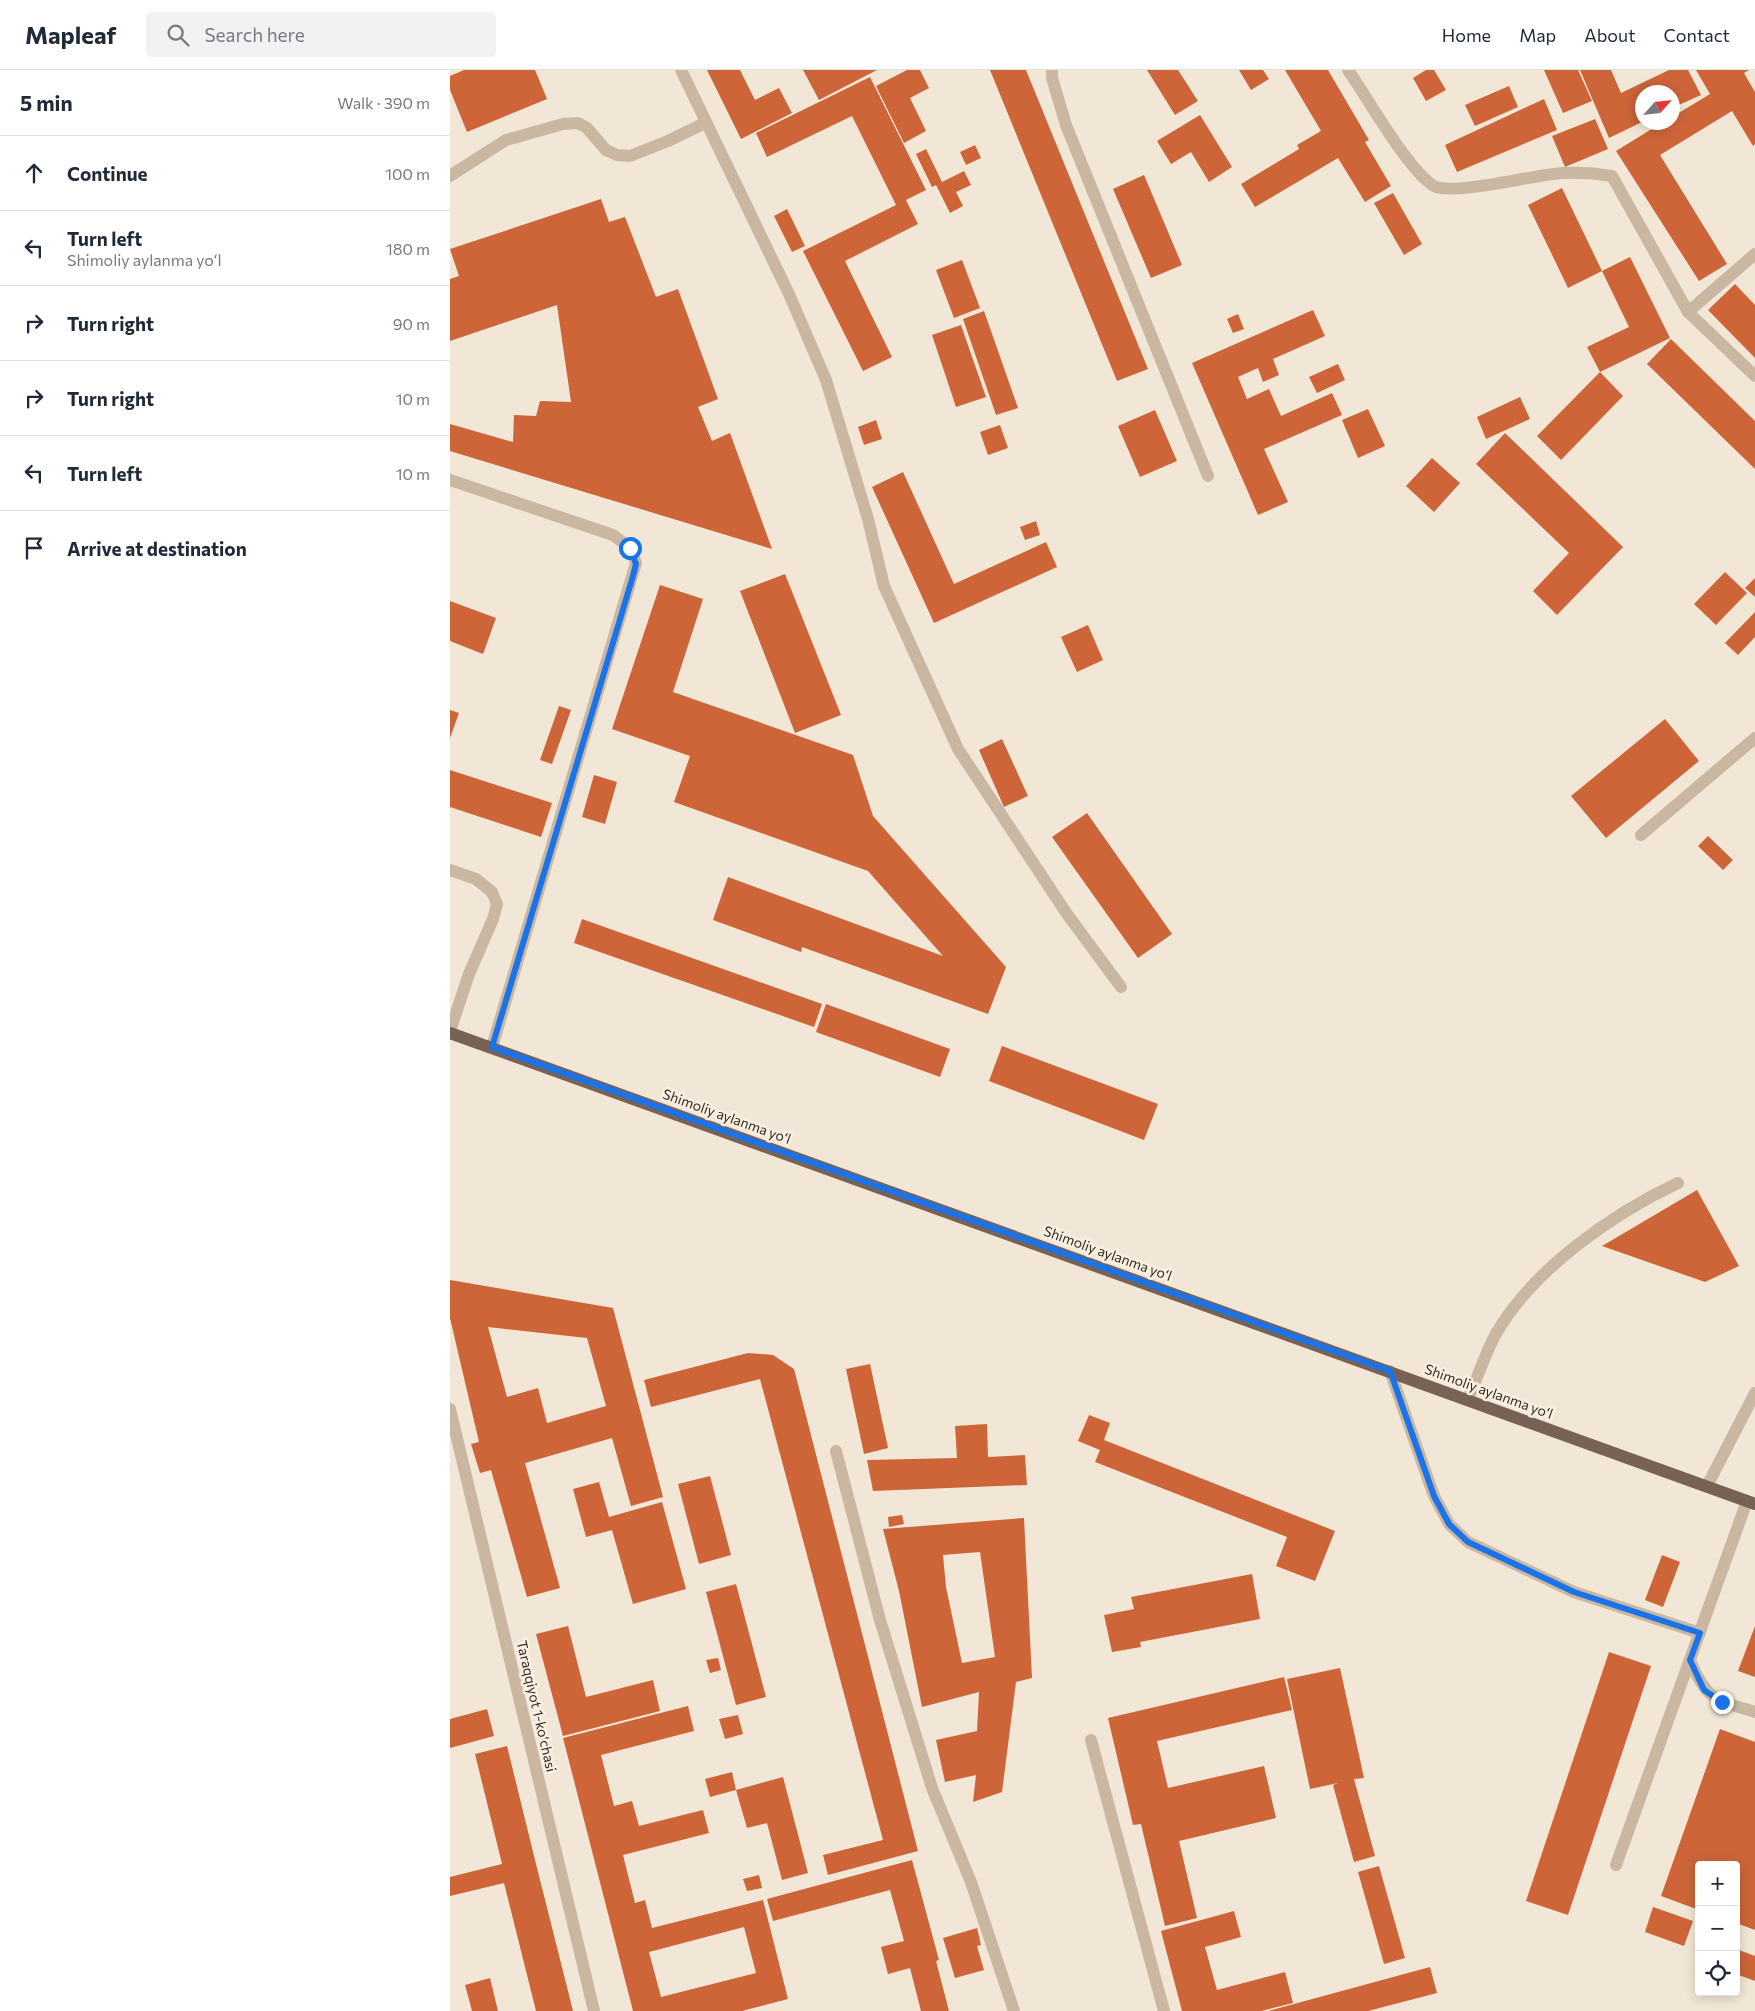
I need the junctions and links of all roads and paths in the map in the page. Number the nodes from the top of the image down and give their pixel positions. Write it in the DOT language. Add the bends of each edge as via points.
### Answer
graph roads {
  1 [pos="681,70"];
  2 [pos="1052,70"];
  3 [pos="1348,70"];
  4 [pos="705,123"];
  5 [pos="450,176"];
  6 [pos="1755,254"];
  7 [pos="1688,312"];
  8 [pos="1755,376"];
  9 [pos="1208,476"];
  10 [pos="450,480"];
  11 [pos="1755,738"];
  12 [pos="1641,834"];
  13 [pos="450,870"];
  14 [pos="1121,987"];
  15 [pos="450,1032"];
  16 [pos="492,1047"];
  17 [pos="1678,1183"];
  18 [pos="1390,1371"];
  19 [pos="1755,1393"];
  20 [pos="1468,1399"];
  21 [pos="450,1409"];
  22 [pos="836,1451"];
  23 [pos="1707,1486"];
  24 [pos="1751,1503"];
  25 [pos="1700,1633"];
  26 [pos="1690,1660"];
  27 [pos="1755,1712"];
  28 [pos="1091,1740"];
  29 [pos="1616,1865"];
  30 [pos="594,2011"];
  31 [pos="1014,2011"];
  32 [pos="1164,2011"];
  1 -- 4 [label="street"];
  2 -- 9 [label="street" via="1066,125"];
  3 -- 7 [label="street" via="1413,167 1435,186 1454,188 1561,173 1612,176"];
  4 -- 5 [label="street" via="630,156 606,150 587,128 563,124 506,140"];
  4 -- 14 [label="street" via="789,294 826,380 868,519 884,586 958,750 1066,914"];
  6 -- 7 [label="street"];
  7 -- 8 [label="street"];
  10 -- 16 [label="street" via="614,535 630,548 636,564"];
  11 -- 12 [label="street"];
  13 -- 15 [label="street" via="476,879 492,892 497,904 468,974"];
  15 -- 16 [label="main road, Shimoliy aylanma yoʻl"];
  16 -- 18 [label="main road, Shimoliy aylanma yoʻl"];
  17 -- 20 [label="street" via="1650,1196 1581,1243 1527,1290 1497,1333"];
  18 -- 20 [label="main road, Shimoliy aylanma yoʻl"];
  18 -- 25 [label="street" via="1434,1496 1449,1524 1468,1542 1574,1592"];
  19 -- 23 [label="street"];
  20 -- 23 [label="main road, Shimoliy aylanma yoʻl"];
  21 -- 30 [label="street, Taraqqiyot 1-koʻchasi"];
  22 -- 31 [label="street" via="880,1620 930,1779 970,1882"];
  23 -- 24 [label="main road, Shimoliy aylanma yoʻl"];
  24 -- 25 [label="street"];
  25 -- 26 [label="street"];
  26 -- 27 [label="street" via="1704,1690 1722,1702"];
  26 -- 29 [label="street"];
  28 -- 32 [label="street"];
}
